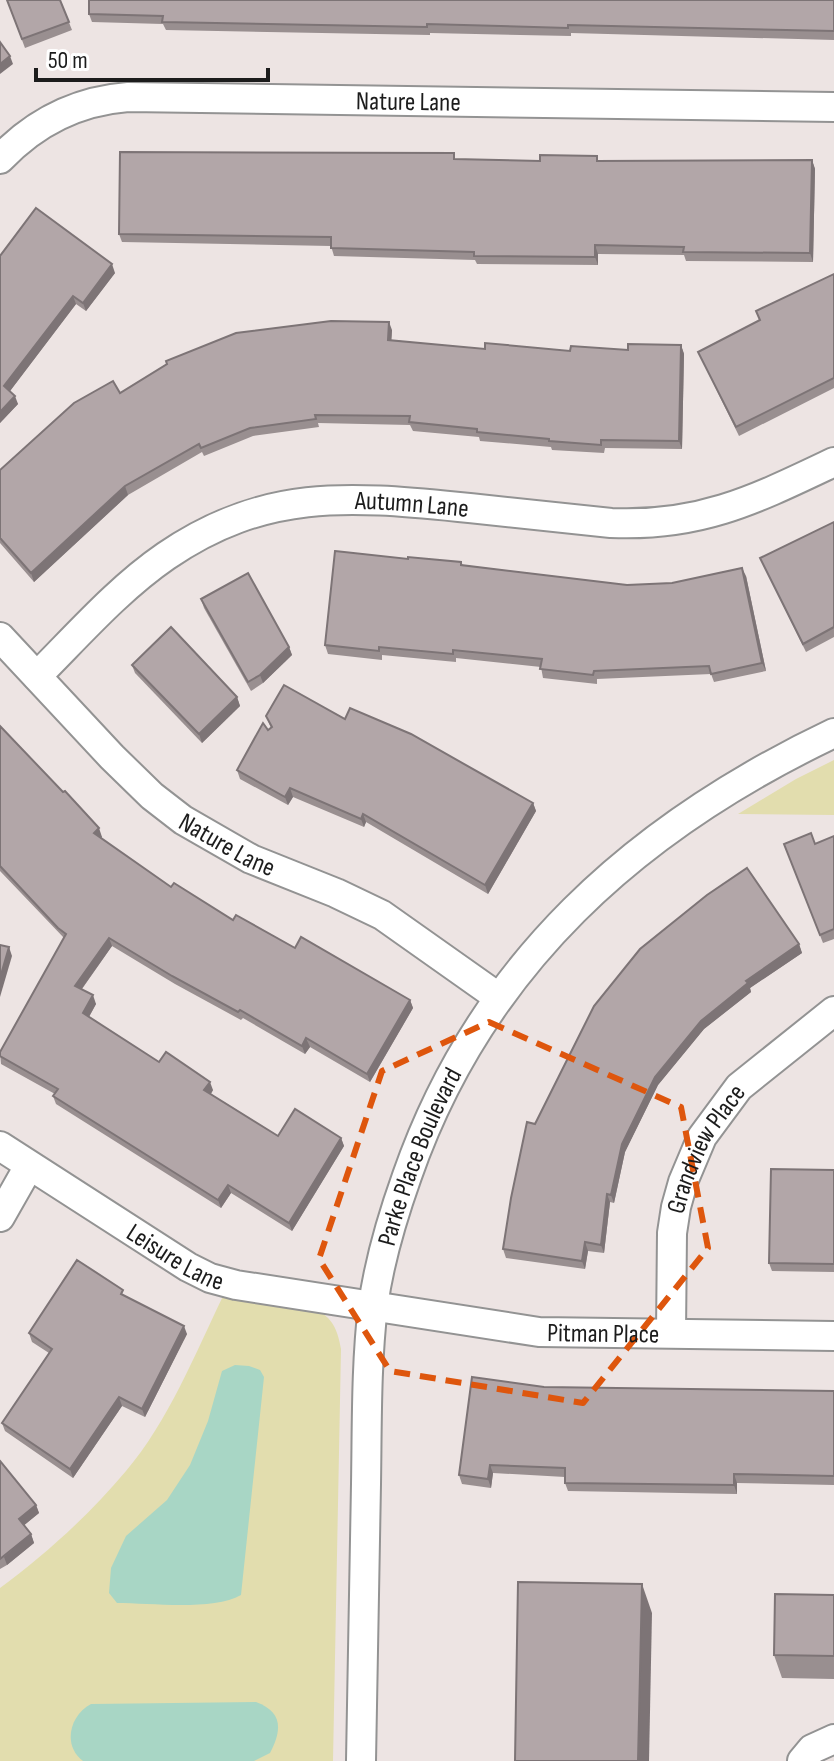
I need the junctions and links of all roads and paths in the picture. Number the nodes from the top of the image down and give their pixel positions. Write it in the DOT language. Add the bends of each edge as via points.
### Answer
graph roads {
  1 [pos="834,107"];
  2 [pos="0,159"];
  3 [pos="834,462"];
  4 [pos="0,637"];
  5 [pos="37,676"];
  6 [pos="834,733"];
  7 [pos="498,997"];
  8 [pos="834,1011"];
  9 [pos="0,1146"];
  10 [pos="29,1166"];
  11 [pos="0,1217"];
  12 [pos="374,1306"];
  13 [pos="671,1333"];
  14 [pos="834,1336"];
  15 [pos="834,1739"];
  16 [pos="361,1761"];
  17 [pos="802,1761"];
  1 -- 2 [label="street, Nature Lane" via="128,97 94,101 58,115"];
  3 -- 5 [label="street, Autumn Lane" via="720,512 677,521 611,523 367,499 323,499 270,508 224,524 164,558"];
  4 -- 5 [label="street, Nature Lane"];
  5 -- 7 [label="street, Nature Lane" via="131,777 183,820 259,863 382,915"];
  6 -- 7 [label="street, Parke Place Boulevard" via="751,777 649,843 575,907"];
  7 -- 12 [label="street, Parke Place Boulevard" via="456,1065 414,1154 379,1271"];
  8 -- 13 [label="street, Grandview Place" via="739,1087 697,1147 672,1233"];
  9 -- 10 [label="street, Leisure Lane"];
  10 -- 11 [label="street"];
  10 -- 12 [label="street, Leisure Lane" via="210,1278"];
  12 -- 13 [label="street, Pitman Place" via="539,1332"];
  12 -- 16 [label="street, Parke Place Boulevard"];
  13 -- 14 [label="street, Pitman Place"];
  15 -- 17 [label="street" via="812,1749"];
}
